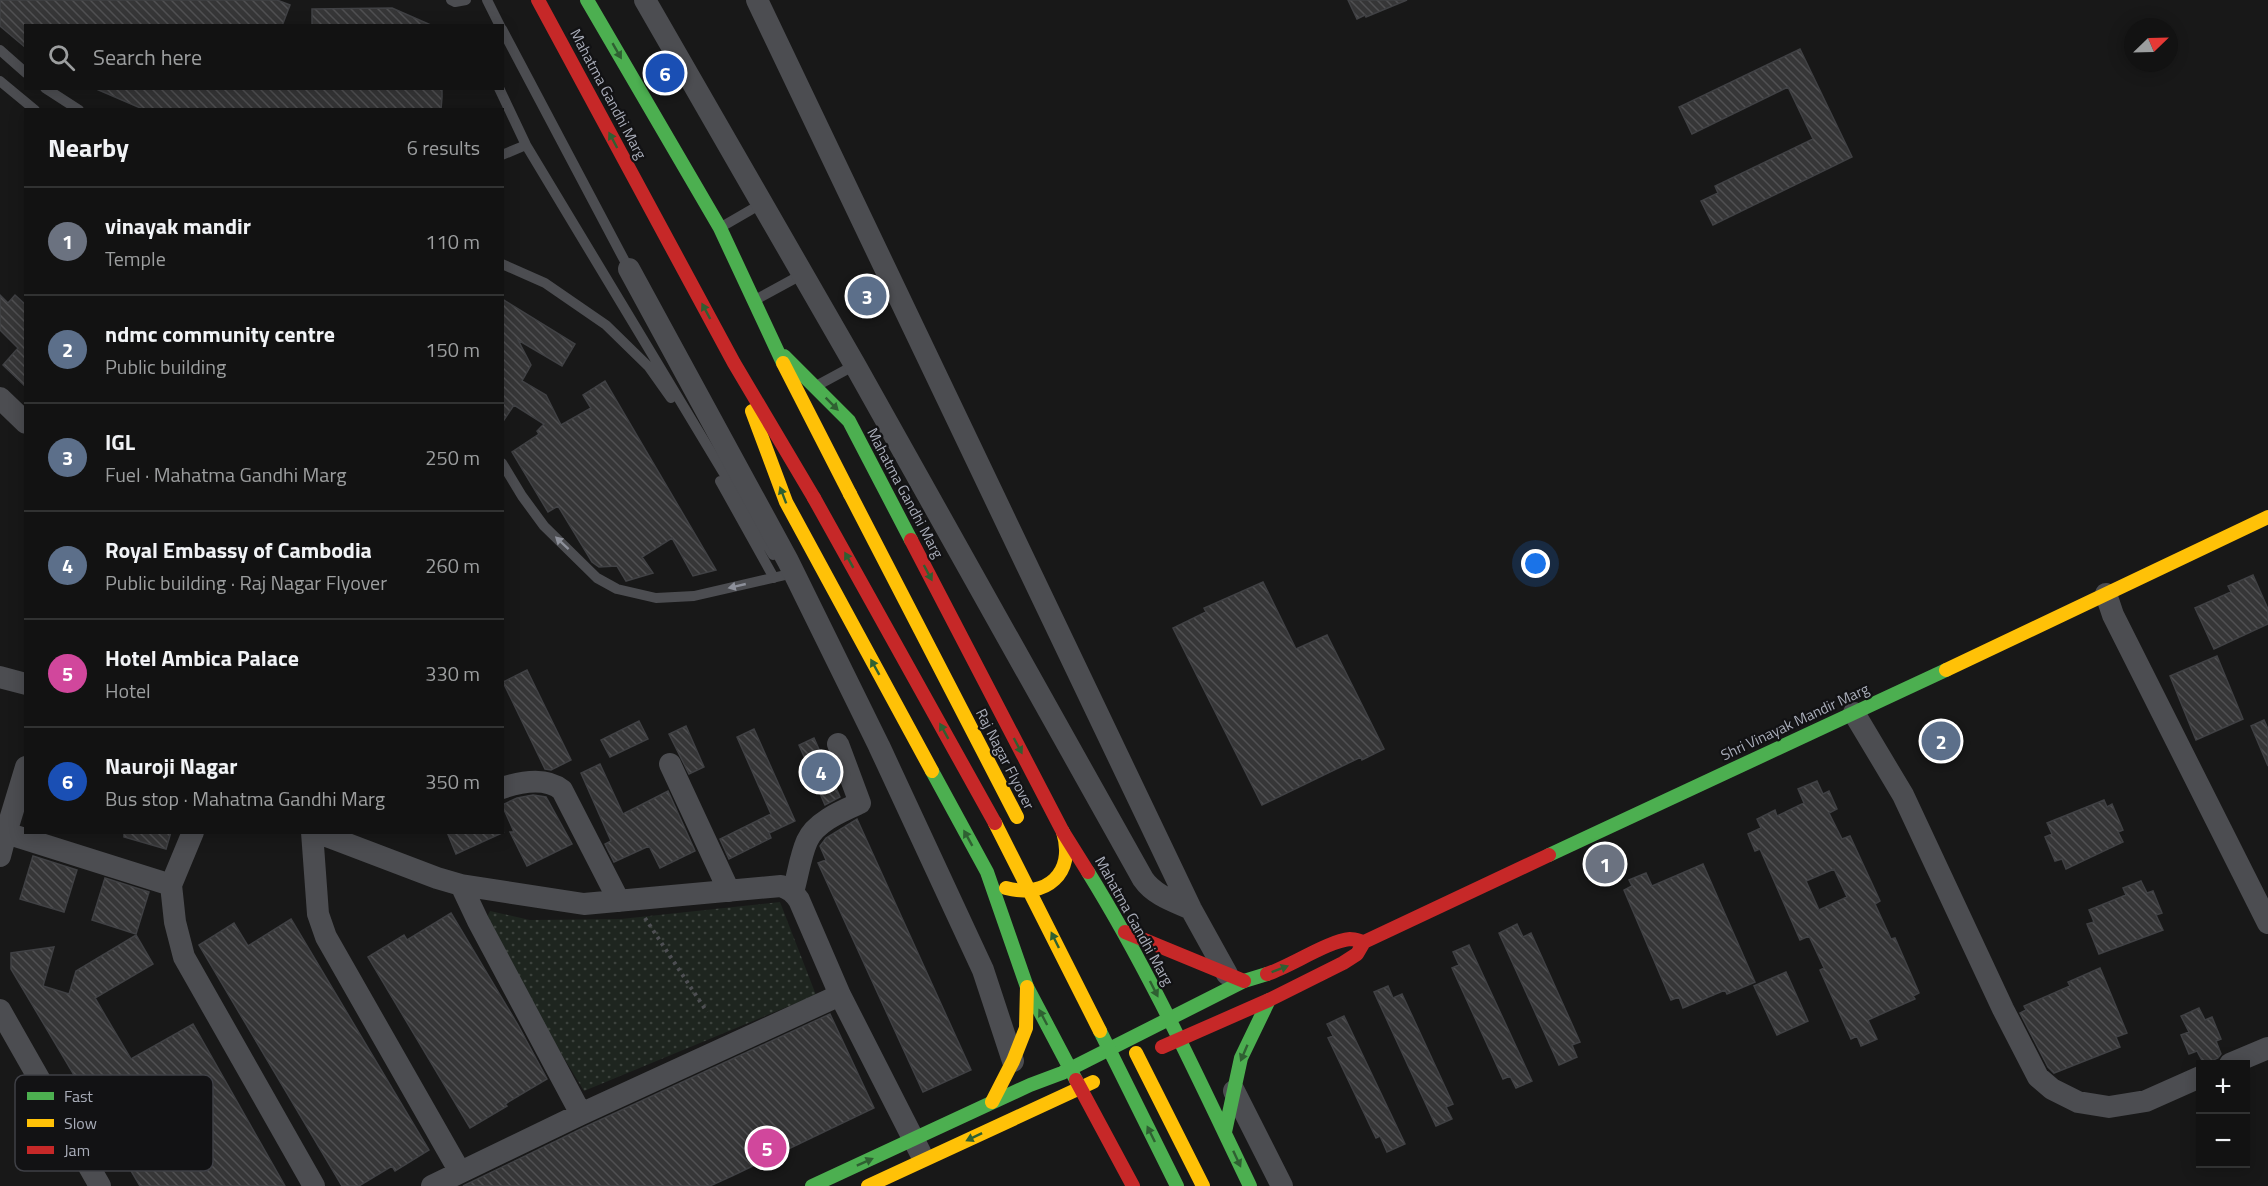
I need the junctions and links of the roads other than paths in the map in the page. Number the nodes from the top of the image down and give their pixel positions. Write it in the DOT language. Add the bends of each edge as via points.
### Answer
graph roads {
  1 [pos="451,0"];
  2 [pos="466,0"];
  3 [pos="487,0"];
  4 [pos="538,0"];
  5 [pos="587,0"];
  6 [pos="645,0"];
  7 [pos="757,0"];
  8 [pos="498,24"];
  9 [pos="504,37"];
  10 [pos="0,50"];
  11 [pos="24,71"];
  12 [pos="0,81"];
  13 [pos="48,90"];
  14 [pos="500,90"];
  15 [pos="33,108"];
  16 [pos="76,108"];
  17 [pos="526,145"];
  18 [pos="504,154"];
  19 [pos="761,204"];
  20 [pos="720,228"];
  21 [pos="504,265"];
  22 [pos="629,269"];
  23 [pos="801,275"];
  24 [pos="754,300"];
  25 [pos="776,348"];
  26 [pos="734,363"];
  27 [pos="855,365"];
  28 [pos="815,387"];
  29 [pos="0,398"];
  30 [pos="24,421"];
  31 [pos="504,466"];
  32 [pos="2268,517"];
  33 [pos="785,575"];
  34 [pos="2106,594"];
  35 [pos="0,677"];
  36 [pos="24,683"];
  37 [pos="1854,713"];
  38 [pos="912,734"];
  39 [pos="838,744"];
  40 [pos="879,746"];
  41 [pos="670,764"];
  42 [pos="24,774"];
  43 [pos="504,787"];
  44 [pos="1022,827"];
  45 [pos="1063,832"];
  46 [pos="6,833"];
  47 [pos="192,834"];
  48 [pos="314,834"];
  49 [pos="319,834"];
  50 [pos="0,856"];
  51 [pos="1043,869"];
  52 [pos="987,872"];
  53 [pos="171,885"];
  54 [pos="461,885"];
  55 [pos="1054,890"];
  56 [pos="729,891"];
  57 [pos="793,892"];
  58 [pos="626,900"];
  59 [pos="1191,909"];
  60 [pos="2268,923"];
  61 [pos="1125,932"];
  62 [pos="1364,942"];
  63 [pos="1236,978"];
  64 [pos="1027,987"];
  65 [pos="840,995"];
  66 [pos="1269,1000"];
  67 [pos="0,1010"];
  68 [pos="1169,1019"];
  69 [pos="1123,1027"];
  70 [pos="1179,1038"];
  71 [pos="2268,1048"];
  72 [pos="2241,1060"];
  73 [pos="1013,1061"];
  74 [pos="1071,1069"];
  75 [pos="37,1075"];
  76 [pos="2196,1079"];
  77 [pos="1082,1088"];
  78 [pos="1234,1091"];
  79 [pos="992,1102"];
  80 [pos="1027,1111"];
  81 [pos="581,1114"];
  82 [pos="1058,1117"];
  83 [pos="1079,1120"];
  84 [pos="1099,1124"];
  85 [pos="1225,1132"];
  86 [pos="913,1140"];
  87 [pos="925,1161"];
  88 [pos="91,1171"];
  89 [pos="460,1172"];
  90 [pos="100,1186"];
  91 [pos="314,1186"];
  92 [pos="432,1186"];
  93 [pos="812,1186"];
  94 [pos="868,1186"];
  95 [pos="1133,1186"];
  96 [pos="1177,1186"];
  97 [pos="1203,1186"];
  98 [pos="1250,1186"];
  99 [pos="1282,1186"];
  1 -- 2 [label="lane"];
  3 -- 8 [label="lane"];
  26 -- 4 [label="street, Mahatma Gandhi Marg, one-way"];
  5 -- 20 [label="street, Mahatma Gandhi Marg, one-way"];
  6 -- 19 [label="street"];
  7 -- 59 [label="street"];
  9 -- 22 [label="lane"];
  10 -- 11 [label="lane"];
  12 -- 15 [label="lane"];
  13 -- 16 [label="lane"];
  14 -- 17 [label="lane"];
  17 -- 18 [label="lane"];
  17 -- 33 [label="lane"];
  19 -- 20 [label="lane"];
  19 -- 23 [label="street"];
  20 -- 24 [label="street, Mahatma Gandhi Marg"];
  21 -- 33 [label="lane" via="545,283 606,325 649,367"];
  22 -- 33 [label="street"];
  23 -- 24 [label="lane"];
  23 -- 27 [label="street"];
  24 -- 25 [label="street, Mahatma Gandhi Marg"];
  25 -- 28 [label="street, Mahatma Gandhi Marg"];
  25 -- 44 [label="street, Raj Nagar Flyover, bridge"];
  38 -- 26 [label="street, one-way" via="786,502"];
  96 -- 26 [label="street, one-way, bridge" via="1010,850 814,498"];
  27 -- 28 [label="lane"];
  27 -- 59 [label="street" via="1143,879 1149,888"];
  28 -- 45 [label="street, Mahatma Gandhi Marg, one-way" via="849,421"];
  29 -- 30 [label="street"];
  33 -- 31 [label="lane, one-way" via="694,596 656,598 617,589 597,578 544,526"];
  32 -- 34 [label="street, Shri Vinayak Mandir Marg"];
  33 -- 40 [label="street"];
  34 -- 37 [label="street, Shri Vinayak Mandir Marg"];
  34 -- 60 [label="street"];
  35 -- 36 [label="street"];
  37 -- 62 [label="street, Shri Vinayak Mandir Marg"];
  37 -- 76 [label="street" via="1903,795 2038,1077 2078,1102 2109,1107 2146,1101"];
  38 -- 40 [label="street"];
  52 -- 38 [label="street, one-way"];
  39 -- 57 [label="street" via="860,803 818,827 807,840"];
  40 -- 73 [label="street" via="983,970"];
  41 -- 56 [label="street"];
  42 -- 46 [label="street"];
  43 -- 58 [label="street" via="518,782 546,783 562,790"];
  45 -- 52 [label="street" via="1067,851 1063,868 1052,883 1035,892 1017,893 1000,886"];
  45 -- 61 [label="street, Mahatma Gandhi Marg"];
  46 -- 50 [label="street"];
  46 -- 53 [label="street"];
  47 -- 53 [label="street"];
  48 -- 89 [label="street" via="318,914 324,932"];
  49 -- 54 [label="street"];
  51 -- 55 [label="street"];
  52 -- 64 [label="street"];
  53 -- 91 [label="street" via="184,957"];
  54 -- 58 [label="street" via="585,904"];
  54 -- 81 [label="street"];
  56 -- 57 [label="street" via="781,886"];
  56 -- 58 [label="street"];
  57 -- 65 [label="street"];
  59 -- 63 [label="street"];
  61 -- 63 [label="street"];
  61 -- 68 [label="street, Mahatma Gandhi Marg, one-way"];
  63 -- 62 [label="street, Shri Vinayak Mandir Marg, one-way" via="1283,969 1332,944 1351,939"];
  62 -- 66 [label="street" via="1357,954 1343,963"];
  63 -- 68 [label="street"];
  64 -- 73 [label="street" via="1026,1028"];
  74 -- 64 [label="street, one-way"];
  65 -- 81 [label="street"];
  65 -- 86 [label="street"];
  66 -- 70 [label="street"];
  66 -- 78 [label="street, one-way" via="1241,1058"];
  67 -- 75 [label="street"];
  68 -- 70 [label="street, Mahatma Gandhi Marg"];
  68 -- 74 [label="street"];
  69 -- 97 [label="street, bridge"];
  70 -- 77 [label="street"];
  70 -- 85 [label="street, Mahatma Gandhi Marg"];
  71 -- 72 [label="street"];
  73 -- 79 [label="street"];
  74 -- 77 [label="street"];
  74 -- 79 [label="street"];
  77 -- 80 [label="street"];
  77 -- 84 [label="street"];
  78 -- 85 [label="street"];
  78 -- 99 [label="street"];
  79 -- 86 [label="street"];
  80 -- 82 [label="street"];
  80 -- 87 [label="street, one-way"];
  81 -- 89 [label="street"];
  83 -- 84 [label="street"];
  84 -- 95 [label="street"];
  85 -- 98 [label="street, Mahatma Gandhi Marg, one-way"];
  86 -- 87 [label="street"];
  93 -- 86 [label="street, one-way"];
  87 -- 94 [label="street"];
  88 -- 90 [label="street"];
  89 -- 92 [label="street"];
}
